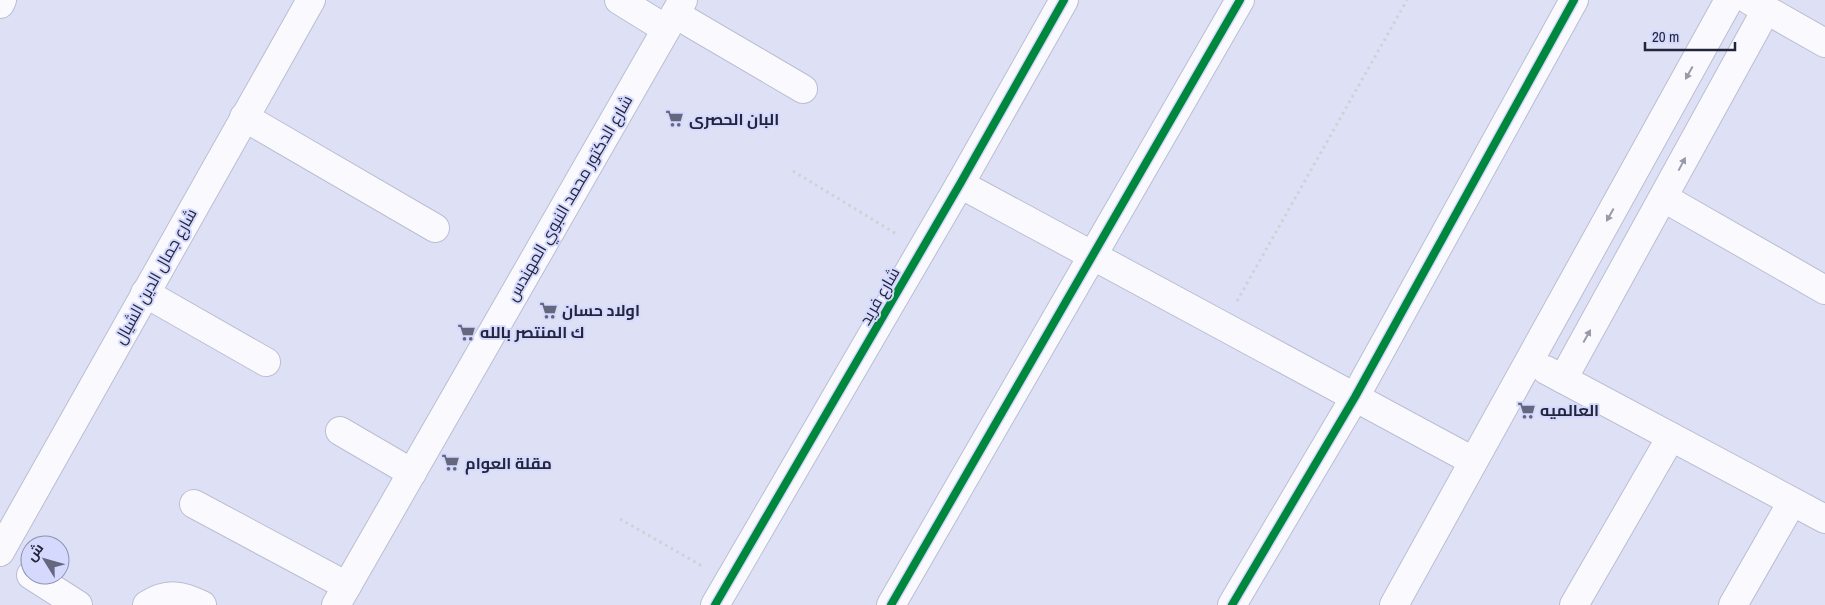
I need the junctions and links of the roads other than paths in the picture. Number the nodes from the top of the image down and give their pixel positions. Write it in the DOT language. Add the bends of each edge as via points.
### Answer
graph roads {
  1 [pos="2,0"];
  2 [pos="311,0"];
  3 [pos="619,0"];
  4 [pos="1064,0"];
  5 [pos="1240,0"];
  6 [pos="1574,0"];
  7 [pos="1729,0"];
  8 [pos="0,4"];
  9 [pos="1757,5"];
  10 [pos="674,14"];
  11 [pos="1825,43"];
  12 [pos="803,89"];
  13 [pos="244,117"];
  14 [pos="960,184"];
  15 [pos="1664,198"];
  16 [pos="435,228"];
  17 [pos="1093,256"];
  18 [pos="1825,290"];
  19 [pos="145,293"];
  20 [pos="1529,361"];
  21 [pos="266,362"];
  22 [pos="1563,379"];
  23 [pos="1355,397"];
  24 [pos="340,431"];
  25 [pos="1671,437"];
  26 [pos="1473,461"];
  27 [pos="412,473"];
  28 [pos="1792,502"];
  29 [pos="194,504"];
  30 [pos="1825,520"];
  31 [pos="0,553"];
  32 [pos="20,568"];
  33 [pos="46,585"];
  34 [pos="342,595"];
  35 [pos="78,605"];
  36 [pos="148,605"];
  37 [pos="202,605"];
  38 [pos="715,605"];
  39 [pos="891,605"];
  40 [pos="1232,605"];
  41 [pos="1394,605"];
  42 [pos="1574,605"];
  43 [pos="1733,605"];
  1 -- 8 [label="street"];
  2 -- 13 [label="street, شارع جمال الدين الشيال"];
  3 -- 10 [label="street"];
  4 -- 14 [label="street, شارع فريد"];
  5 -- 17 [label="street"];
  6 -- 23 [label="street"];
  7 -- 20 [label="street, one-way"];
  9 -- 11 [label="street"];
  15 -- 9 [label="street, one-way"];
  10 -- 12 [label="street"];
  10 -- 27 [label="street, شارع الدكتور محمد النبوي المهندس"];
  13 -- 16 [label="street"];
  13 -- 19 [label="street, شارع جمال الدين الشيال"];
  14 -- 17 [label="street"];
  14 -- 38 [label="street, شارع فريد"];
  15 -- 18 [label="street"];
  22 -- 15 [label="street, one-way"];
  17 -- 23 [label="street"];
  17 -- 39 [label="street"];
  19 -- 21 [label="street"];
  19 -- 31 [label="street, شارع جمال الدين الشيال"];
  20 -- 22 [label="street"];
  20 -- 26 [label="street"];
  22 -- 25 [label="street"];
  23 -- 26 [label="street"];
  23 -- 40 [label="street"];
  24 -- 27 [label="street"];
  25 -- 28 [label="street"];
  25 -- 42 [label="street"];
  26 -- 41 [label="street"];
  27 -- 34 [label="street, شارع الدكتور محمد النبوي المهندس"];
  28 -- 30 [label="street"];
  28 -- 43 [label="street"];
  29 -- 34 [label="street"];
  31 -- 32 [label="street"];
  33 -- 35 [label="street"];
  36 -- 37 [label="street" via="158,598 173,595 187,597"];
}
